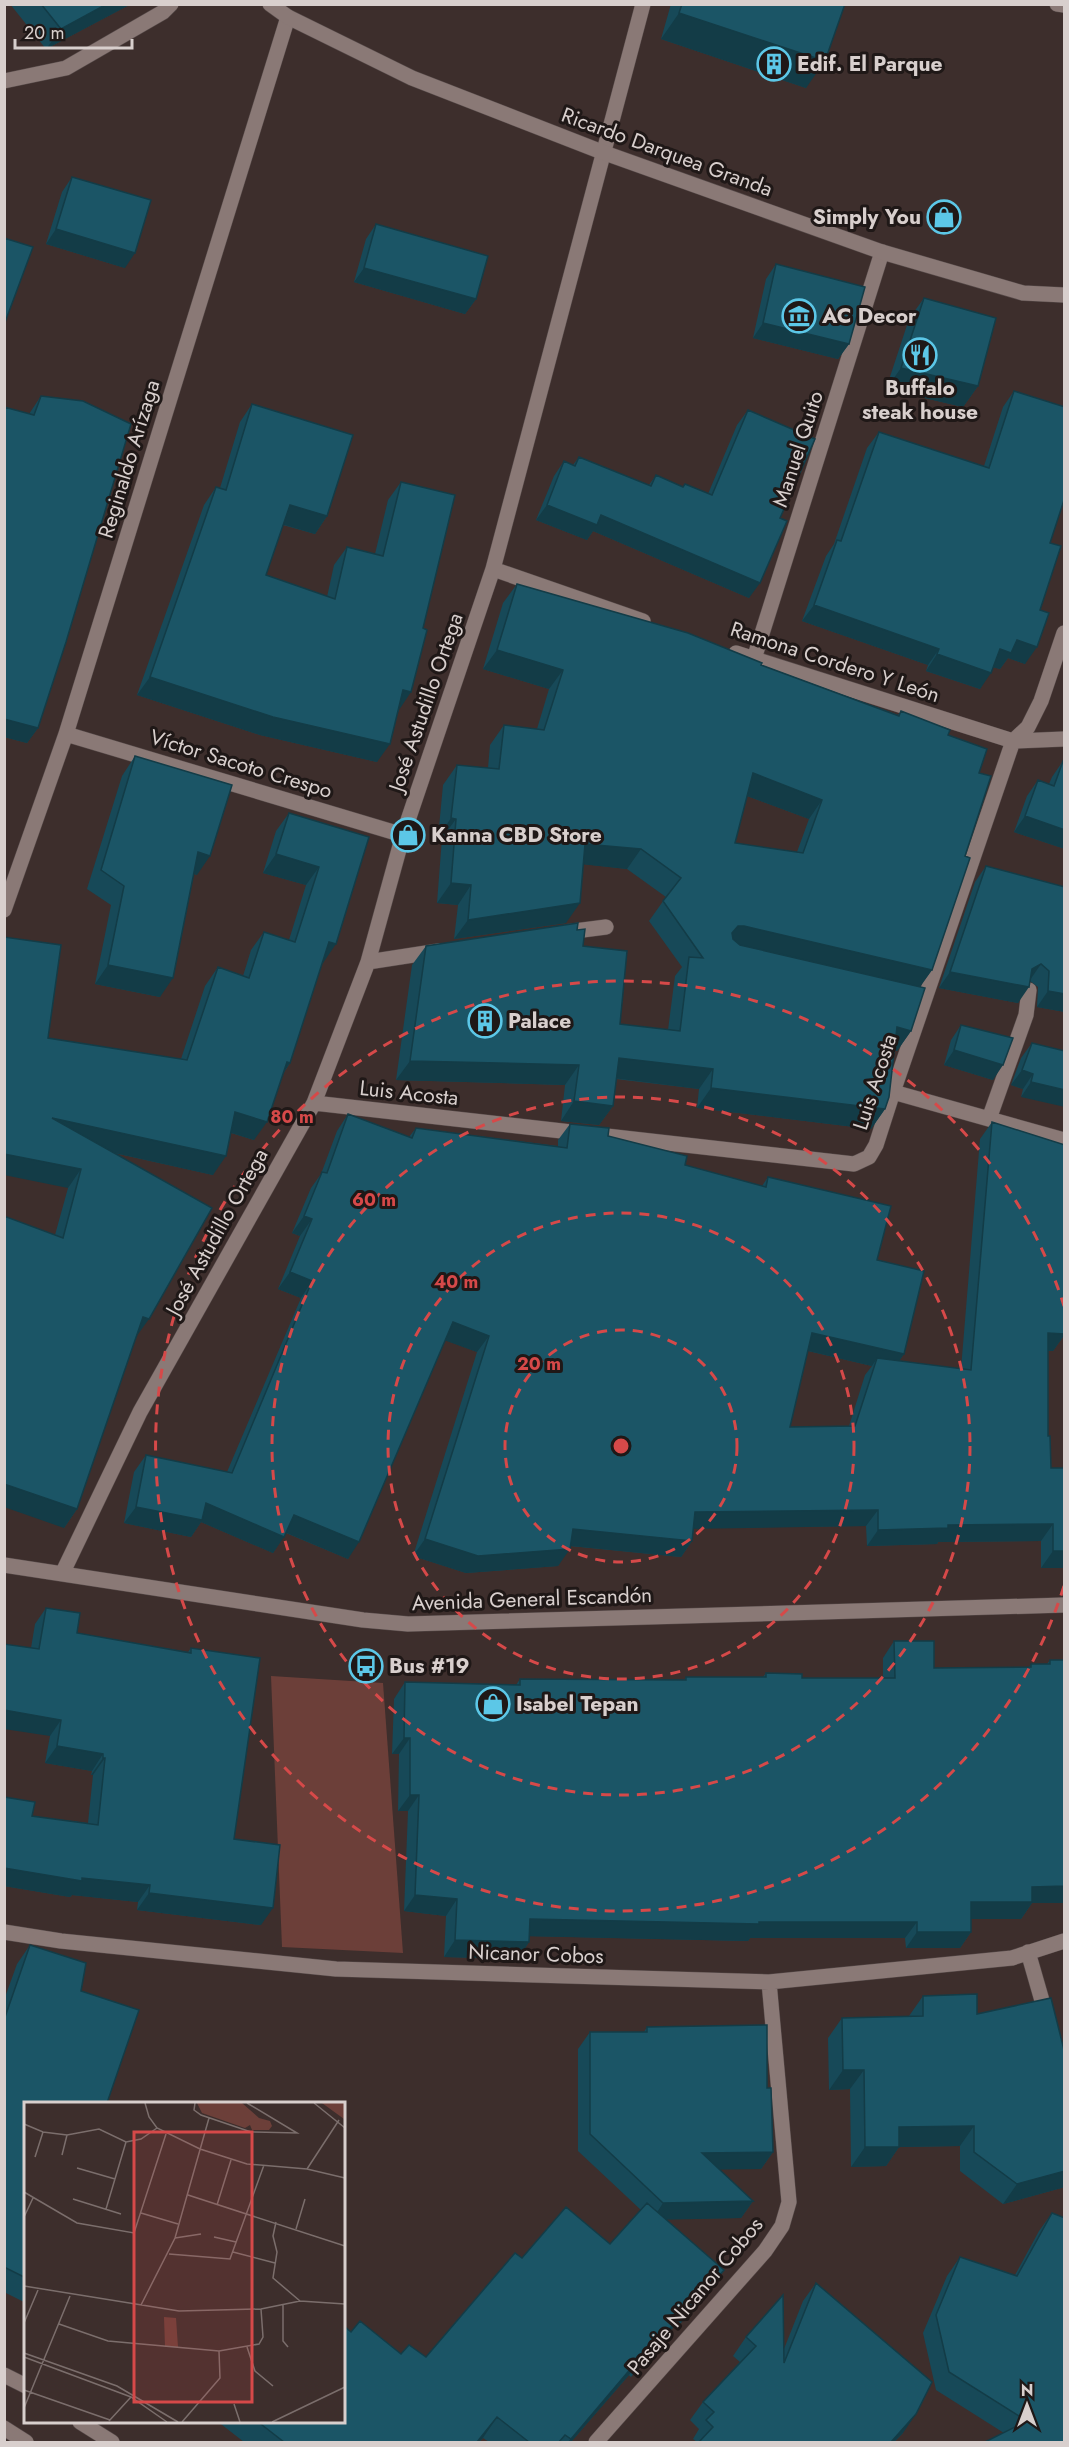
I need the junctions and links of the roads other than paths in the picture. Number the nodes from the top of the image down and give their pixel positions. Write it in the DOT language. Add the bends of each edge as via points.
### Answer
graph roads {
  1 [pos="171,4"];
  2 [pos="270,4"];
  3 [pos="643,4"];
  4 [pos="1057,4"];
  5 [pos="1065,5"];
  6 [pos="288,17"];
  7 [pos="4,81"];
  8 [pos="602,152"];
  9 [pos="882,252"];
  10 [pos="1065,295"];
  11 [pos="493,569"];
  12 [pos="663,628"];
  13 [pos="1065,633"];
  14 [pos="720,647"];
  15 [pos="754,659"];
  16 [pos="66,734"];
  17 [pos="1065,738"];
  18 [pos="1013,741"];
  19 [pos="403,835"];
  20 [pos="4,910"];
  21 [pos="606,927"];
  22 [pos="549,935"];
  23 [pos="458,949"];
  24 [pos="368,962"];
  25 [pos="1029,990"];
  26 [pos="893,1092"];
  27 [pos="314,1103"];
  28 [pos="989,1119"];
  29 [pos="1065,1140"];
  30 [pos="4,1564"];
  31 [pos="63,1572"];
  32 [pos="1065,1605"];
  33 [pos="4,1932"];
  34 [pos="1065,1941"];
  35 [pos="1028,1952"];
  36 [pos="768,1982"];
  37 [pos="1052,2034"];
  38 [pos="4,2375"];
  39 [pos="24,2385"];
  40 [pos="83,2423"];
  41 [pos="4,2428"];
  42 [pos="26,2442"];
  43 [pos="112,2442"];
  44 [pos="596,2442"];
  1 -- 7 [label="street" via="164,12 66,68"];
  2 -- 6 [label="street, Ricardo Darquea Granda"];
  3 -- 8 [label="street, José Astudillo Ortega"];
  4 -- 5 [label="street"];
  6 -- 8 [label="street, Ricardo Darquea Granda" via="412,78"];
  6 -- 16 [label="street, Reginaldo Arízaga"];
  8 -- 9 [label="street, Ricardo Darquea Granda"];
  8 -- 11 [label="street, José Astudillo Ortega"];
  9 -- 10 [label="street, Ricardo Darquea Granda" via="1023,293"];
  9 -- 15 [label="street, Manuel Quito"];
  11 -- 12 [label="street"];
  11 -- 19 [label="street, José Astudillo Ortega"];
  13 -- 18 [label="street, Luis Acosta" via="1041,701 1028,727"];
  14 -- 15 [label="street, Ramona Cordero Y León"];
  15 -- 18 [label="street, Ramona Cordero Y León"];
  16 -- 19 [label="street, Víctor Sacoto Crespo"];
  16 -- 20 [label="street, Reginaldo Arízaga"];
  17 -- 18 [label="street, Ramona Cordero Y León"];
  18 -- 26 [label="street, Luis Acosta" via="919,999"];
  19 -- 24 [label="street, José Astudillo Ortega"];
  21 -- 22 [label="street"];
  23 -- 24 [label="street"];
  24 -- 27 [label="street, José Astudillo Ortega"];
  25 -- 28 [label="street" via="1026,1015"];
  26 -- 27 [label="street, Luis Acosta" via="876,1145 869,1157 854,1164"];
  26 -- 28 [label="street"];
  27 -- 31 [label="street, José Astudillo Ortega" via="140,1412"];
  28 -- 29 [label="street"];
  30 -- 31 [label="street, Avenida General Escandón"];
  31 -- 32 [label="street, Avenida General Escandón" via="408,1624"];
  33 -- 36 [label="street, Nicanor Cobos" via="336,1969"];
  34 -- 35 [label="street, Nicanor Cobos"];
  35 -- 36 [label="street, Nicanor Cobos" via="1012,1958"];
  35 -- 37 [label="street"];
  36 -- 44 [label="street, Pasaje Nicanor Cobos" via="789,2202 782,2226 765,2251"];
  38 -- 39 [label="street"];
  40 -- 43 [label="street"];
  41 -- 42 [label="street"];
}
